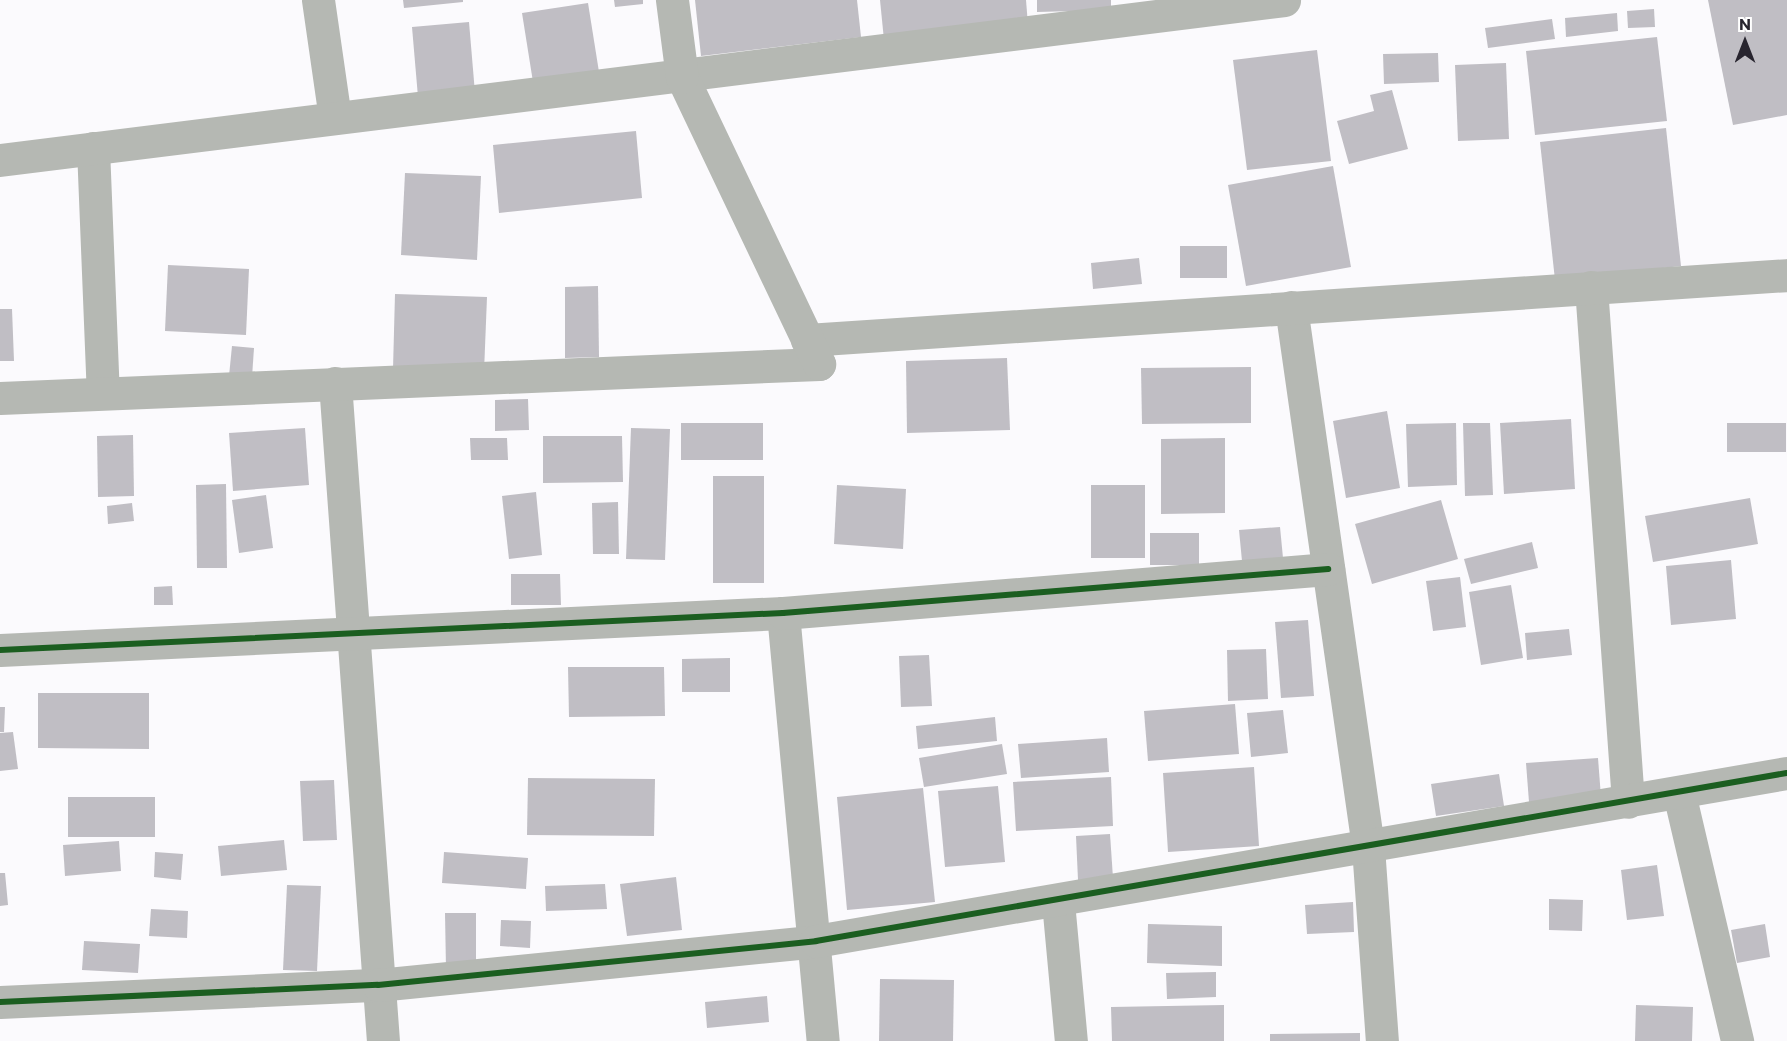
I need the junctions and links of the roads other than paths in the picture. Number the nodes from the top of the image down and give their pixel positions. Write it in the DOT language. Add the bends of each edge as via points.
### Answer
graph roads {
  1 [pos="318,0"];
  2 [pos="672,0"];
  3 [pos="1284,0"];
  4 [pos="1159,9"];
  5 [pos="682,77"];
  6 [pos="335,118"];
  7 [pos="93,148"];
  8 [pos="0,160"];
  9 [pos="1787,275"];
  10 [pos="1591,288"];
  11 [pos="1291,307"];
  12 [pos="807,340"];
  13 [pos="335,383"];
  14 [pos="103,393"];
  15 [pos="0,398"];
  16 [pos="1328,569"];
  17 [pos="783,613"];
  18 [pos="353,636"];
  19 [pos="0,650"];
  20 [pos="1787,773"];
  21 [pos="1679,793"];
  22 [pos="1628,802"];
  23 [pos="1368,847"];
  24 [pos="1058,902"];
  25 [pos="816,941"];
  26 [pos="378,985"];
  27 [pos="0,1002"];
  28 [pos="383,1041"];
  29 [pos="823,1041"];
  30 [pos="1071,1041"];
  31 [pos="1382,1041"];
  32 [pos="1737,1041"];
  1 -- 6 [label="street"];
  2 -- 5 [label="street"];
  3 -- 4 [label="street"];
  4 -- 5 [label="street"];
  5 -- 6 [label="street"];
  5 -- 12 [label="street"];
  6 -- 7 [label="street"];
  7 -- 8 [label="street"];
  7 -- 14 [label="street"];
  9 -- 10 [label="street"];
  10 -- 11 [label="street"];
  10 -- 22 [label="street"];
  11 -- 12 [label="street"];
  11 -- 16 [label="street"];
  12 -- 13 [label="street" via="819,364"];
  13 -- 14 [label="street"];
  13 -- 18 [label="street"];
  14 -- 15 [label="street"];
  16 -- 17 [label="street"];
  16 -- 23 [label="street"];
  17 -- 18 [label="street"];
  17 -- 25 [label="street"];
  18 -- 19 [label="street"];
  18 -- 26 [label="street"];
  20 -- 21 [label="street"];
  21 -- 22 [label="street"];
  21 -- 32 [label="street"];
  22 -- 23 [label="street"];
  23 -- 24 [label="street"];
  23 -- 31 [label="street"];
  24 -- 25 [label="street"];
  24 -- 30 [label="street"];
  25 -- 26 [label="street"];
  25 -- 29 [label="street"];
  26 -- 27 [label="street"];
  26 -- 28 [label="street"];
}
